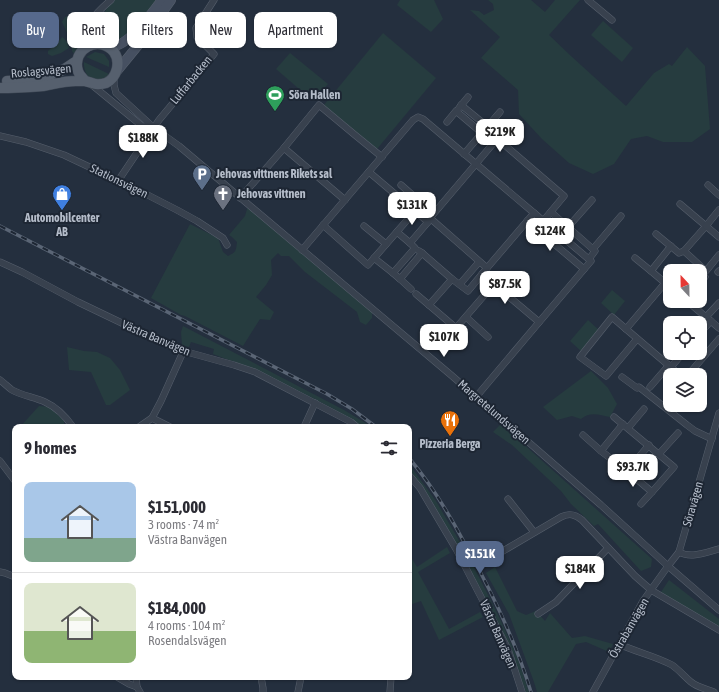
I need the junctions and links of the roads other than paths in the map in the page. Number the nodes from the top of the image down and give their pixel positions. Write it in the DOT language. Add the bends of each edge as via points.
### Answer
graph roads {
  1 [pos="162,0"];
  2 [pos="171,0"];
  3 [pos="214,0"];
  4 [pos="588,0"];
  5 [pos="109,2"];
  6 [pos="97,12"];
  7 [pos="101,12"];
  8 [pos="612,20"];
  9 [pos="119,46"];
  10 [pos="85,48"];
  11 [pos="108,48"];
  12 [pos="77,61"];
  13 [pos="116,73"];
  14 [pos="0,81"];
  15 [pos="88,82"];
  16 [pos="0,88"];
  17 [pos="468,97"];
  18 [pos="461,105"];
  19 [pos="456,111"];
  20 [pos="500,112"];
  21 [pos="447,122"];
  22 [pos="154,128"];
  23 [pos="485,130"];
  24 [pos="0,136"];
  25 [pos="497,139"];
  26 [pos="284,148"];
  27 [pos="464,154"];
  28 [pos="382,157"];
  29 [pos="476,164"];
  30 [pos="369,172"];
  31 [pos="118,181"];
  32 [pos="401,185"];
  33 [pos="708,185"];
  34 [pos="719,195"];
  35 [pos="240,198"];
  36 [pos="345,200"];
  37 [pos="592,200"];
  38 [pos="680,204"];
  39 [pos="719,210"];
  40 [pos="415,211"];
  41 [pos="551,212"];
  42 [pos="534,213"];
  43 [pos="621,216"];
  44 [pos="430,218"];
  45 [pos="544,220"];
  46 [pos="527,221"];
  47 [pos="323,225"];
  48 [pos="364,226"];
  49 [pos="706,226"];
  50 [pos="568,227"];
  51 [pos="397,232"];
  52 [pos="656,234"];
  53 [pos="719,237"];
  54 [pos="410,243"];
  55 [pos="386,244"];
  56 [pos="228,245"];
  57 [pos="671,246"];
  58 [pos="415,248"];
  59 [pos="593,249"];
  60 [pos="302,250"];
  61 [pos="684,251"];
  62 [pos="422,253"];
  63 [pos="719,256"];
  64 [pos="374,258"];
  65 [pos="635,258"];
  66 [pos="589,259"];
  67 [pos="0,262"];
  68 [pos="479,262"];
  69 [pos="487,268"];
  70 [pos="584,269"];
  71 [pos="651,270"];
  72 [pos="393,273"];
  73 [pos="482,274"];
  74 [pos="400,279"];
  75 [pos="452,279"];
  76 [pos="663,281"];
  77 [pos="460,284"];
  78 [pos="494,284"];
  79 [pos="411,289"];
  80 [pos="663,290"];
  81 [pos="416,294"];
  82 [pos="719,303"];
  83 [pos="429,305"];
  84 [pos="695,308"];
  85 [pos="466,317"];
  86 [pos="708,319"];
  87 [pos="540,322"];
  88 [pos="719,328"];
  89 [pos="626,329"];
  90 [pos="488,337"];
  91 [pos="637,339"];
  92 [pos="719,339"];
  93 [pos="183,352"];
  94 [pos="676,360"];
  95 [pos="670,366"];
  96 [pos="694,368"];
  97 [pos="622,376"];
  98 [pos="0,380"];
  99 [pos="650,387"];
  100 [pos="476,397"];
  101 [pos="315,403"];
  102 [pos="644,410"];
  103 [pos="719,413"];
  104 [pos="614,417"];
  105 [pos="152,418"];
  106 [pos="71,424"];
  107 [pos="143,424"];
  108 [pos="164,424"];
  109 [pos="305,424"];
  110 [pos="353,424"];
  111 [pos="626,426"];
  112 [pos="678,433"];
  113 [pos="583,435"];
  114 [pos="712,438"];
  115 [pos="649,445"];
  116 [pos="601,450"];
  117 [pos="659,454"];
  118 [pos="0,461"];
  119 [pos="627,472"];
  120 [pos="12,477"];
  121 [pos="412,479"];
  122 [pos="652,492"];
  123 [pos="508,498"];
  124 [pos="642,504"];
  125 [pos="534,532"];
  126 [pos="608,548"];
  127 [pos="719,549"];
  128 [pos="679,552"];
  129 [pos="486,561"];
  130 [pos="668,566"];
  131 [pos="0,572"];
  132 [pos="12,576"];
  133 [pos="651,590"];
  134 [pos="719,610"];
  135 [pos="538,614"];
  136 [pos="719,630"];
  137 [pos="619,644"];
  138 [pos="122,680"];
  139 [pos="262,680"];
  140 [pos="300,680"];
  141 [pos="391,680"];
  142 [pos="138,689"];
  143 [pos="263,692"];
  144 [pos="298,692"];
  145 [pos="390,692"];
  146 [pos="522,692"];
  147 [pos="593,692"];
  148 [pos="714,692"];
  1 -- 9 [label="main road" via="128,39"];
  2 -- 13 [label="main road, Roslagsvägen"];
  3 -- 22 [label="street, Luffarbacken" via="196,28 197,37 214,54"];
  4 -- 8 [label="street"];
  5 -- 6 [label="street"];
  5 -- 7 [label="street"];
  10 -- 12 [label="main road, Roslagsvägen"];
  11 -- 13 [label="main road" via="115,53 118,62"];
  12 -- 14 [label="main road, Roslagsvägen" via="59,72 41,77"];
  12 -- 15 [label="main road, Roslagsvägen" via="78,72"];
  13 -- 15 [label="main road, Roslagsvägen" via="108,82"];
  13 -- 22 [label="street, Margretelundsvägen" via="116,93"];
  15 -- 16 [label="main road, Roslagsvägen"];
  15 -- 22 [label="street, Margretelundsvägen" via="142,126"];
  17 -- 18 [label="street"];
  18 -- 19 [label="street"];
  18 -- 23 [label="street"];
  19 -- 21 [label="street"];
  19 -- 23 [label="street"];
  20 -- 23 [label="street"];
  22 -- 31 [label="street, Luffarbacken"];
  22 -- 35 [label="street, Margretelundsvägen"];
  23 -- 25 [label="street"];
  23 -- 27 [label="street"];
  24 -- 31 [label="street, Stationsvägen" via="64,155"];
  25 -- 29 [label="street"];
  25 -- 41 [label="street" via="564,196"];
  26 -- 28 [label="street" via="319,105"];
  26 -- 35 [label="street"];
  26 -- 36 [label="street"];
  27 -- 28 [label="street" via="418,117"];
  27 -- 29 [label="street"];
  28 -- 30 [label="street"];
  29 -- 42 [label="street"];
  29 -- 44 [label="street"];
  30 -- 36 [label="street"];
  30 -- 40 [label="street"];
  31 -- 56 [label="street, Stationsvägen" via="197,221 223,238"];
  32 -- 44 [label="street"];
  33 -- 34 [label="street"];
  35 -- 60 [label="street, Margretelundsvägen"];
  36 -- 47 [label="street"];
  37 -- 50 [label="street"];
  38 -- 49 [label="street"];
  39 -- 49 [label="street"];
  40 -- 44 [label="street"];
  40 -- 51 [label="street"];
  41 -- 45 [label="street"];
  41 -- 50 [label="street"];
  42 -- 45 [label="street"];
  42 -- 46 [label="street"];
  43 -- 59 [label="street"];
  44 -- 54 [label="street"];
  44 -- 68 [label="street"];
  45 -- 66 [label="street"];
  46 -- 69 [label="street"];
  46 -- 70 [label="street"];
  47 -- 60 [label="street"];
  47 -- 64 [label="street" via="368,265"];
  48 -- 55 [label="street"];
  49 -- 53 [label="street"];
  49 -- 61 [label="street"];
  50 -- 59 [label="street"];
  51 -- 54 [label="street"];
  51 -- 55 [label="street"];
  52 -- 57 [label="street"];
  54 -- 58 [label="street"];
  55 -- 64 [label="street"];
  57 -- 61 [label="street" via="679,253"];
  57 -- 71 [label="street"];
  58 -- 62 [label="street"];
  58 -- 72 [label="street"];
  59 -- 66 [label="street" via="596,251"];
  60 -- 100 [label="street, Margretelundsvägen"];
  61 -- 63 [label="street" via="706,271"];
  62 -- 74 [label="street"];
  62 -- 75 [label="street"];
  64 -- 72 [label="street"];
  65 -- 71 [label="street"];
  66 -- 70 [label="street" via="591,261"];
  67 -- 93 [label="street, Västra Banvägen"];
  68 -- 69 [label="street"];
  68 -- 77 [label="street"];
  69 -- 73 [label="street"];
  70 -- 87 [label="street"];
  71 -- 76 [label="street"];
  72 -- 74 [label="street"];
  73 -- 77 [label="street" via="468,291"];
  73 -- 78 [label="street"];
  74 -- 79 [label="street"];
  75 -- 77 [label="street"];
  75 -- 83 [label="street"];
  78 -- 85 [label="street"];
  78 -- 87 [label="street"];
  80 -- 89 [label="street"];
  81 -- 83 [label="street"];
  82 -- 86 [label="street"];
  83 -- 85 [label="street" via="456,328"];
  84 -- 86 [label="street"];
  85 -- 90 [label="street"];
  86 -- 88 [label="street"];
  87 -- 100 [label="street"];
  89 -- 91 [label="street"];
  89 -- 91 [label="street" via="612,318 580,357 606,376"];
  91 -- 95 [label="street"];
  92 -- 96 [label="street"];
  93 -- 101 [label="street, Västra Banvägen" via="255,372"];
  93 -- 105 [label="street"];
  94 -- 95 [label="street"];
  95 -- 99 [label="street"];
  97 -- 114 [label="street" via="695,431"];
  98 -- 106 [label="street" via="11,390 51,405"];
  100 -- 130 [label="street, Margretelundsvägen"];
  101 -- 109 [label="street"];
  101 -- 110 [label="street, Västra Banvägen"];
  102 -- 111 [label="street"];
  103 -- 114 [label="street, Söravägen"];
  104 -- 111 [label="street"];
  105 -- 107 [label="street"];
  105 -- 108 [label="street"];
  111 -- 115 [label="street"];
  111 -- 116 [label="street"];
  112 -- 117 [label="street"];
  113 -- 116 [label="street"];
  114 -- 128 [label="street, Söravägen"];
  115 -- 117 [label="street"];
  115 -- 119 [label="street"];
  116 -- 119 [label="street"];
  117 -- 122 [label="street" via="674,467"];
  118 -- 120 [label="street"];
  119 -- 122 [label="street"];
  121 -- 146 [label="street, Västra Banvägen" via="471,576 508,649"];
  122 -- 124 [label="street"];
  123 -- 125 [label="street"];
  125 -- 126 [label="street" via="561,517 574,515"];
  125 -- 129 [label="street"];
  126 -- 133 [label="street"];
  126 -- 135 [label="street" via="556,602"];
  127 -- 128 [label="street" via="694,555"];
  128 -- 130 [label="street, Söravägen"];
  130 -- 133 [label="street, Östrabanvägen"];
  130 -- 134 [label="street, Margretelundsvägen"];
  131 -- 132 [label="street"];
  133 -- 136 [label="street"];
  133 -- 137 [label="street, Östrabanvägen"];
  137 -- 147 [label="street, Östrabanvägen"];
  137 -- 148 [label="street" via="672,666 697,686"];
  138 -- 142 [label="street"];
  139 -- 143 [label="street"];
  140 -- 144 [label="street"];
  141 -- 145 [label="street"];
}
